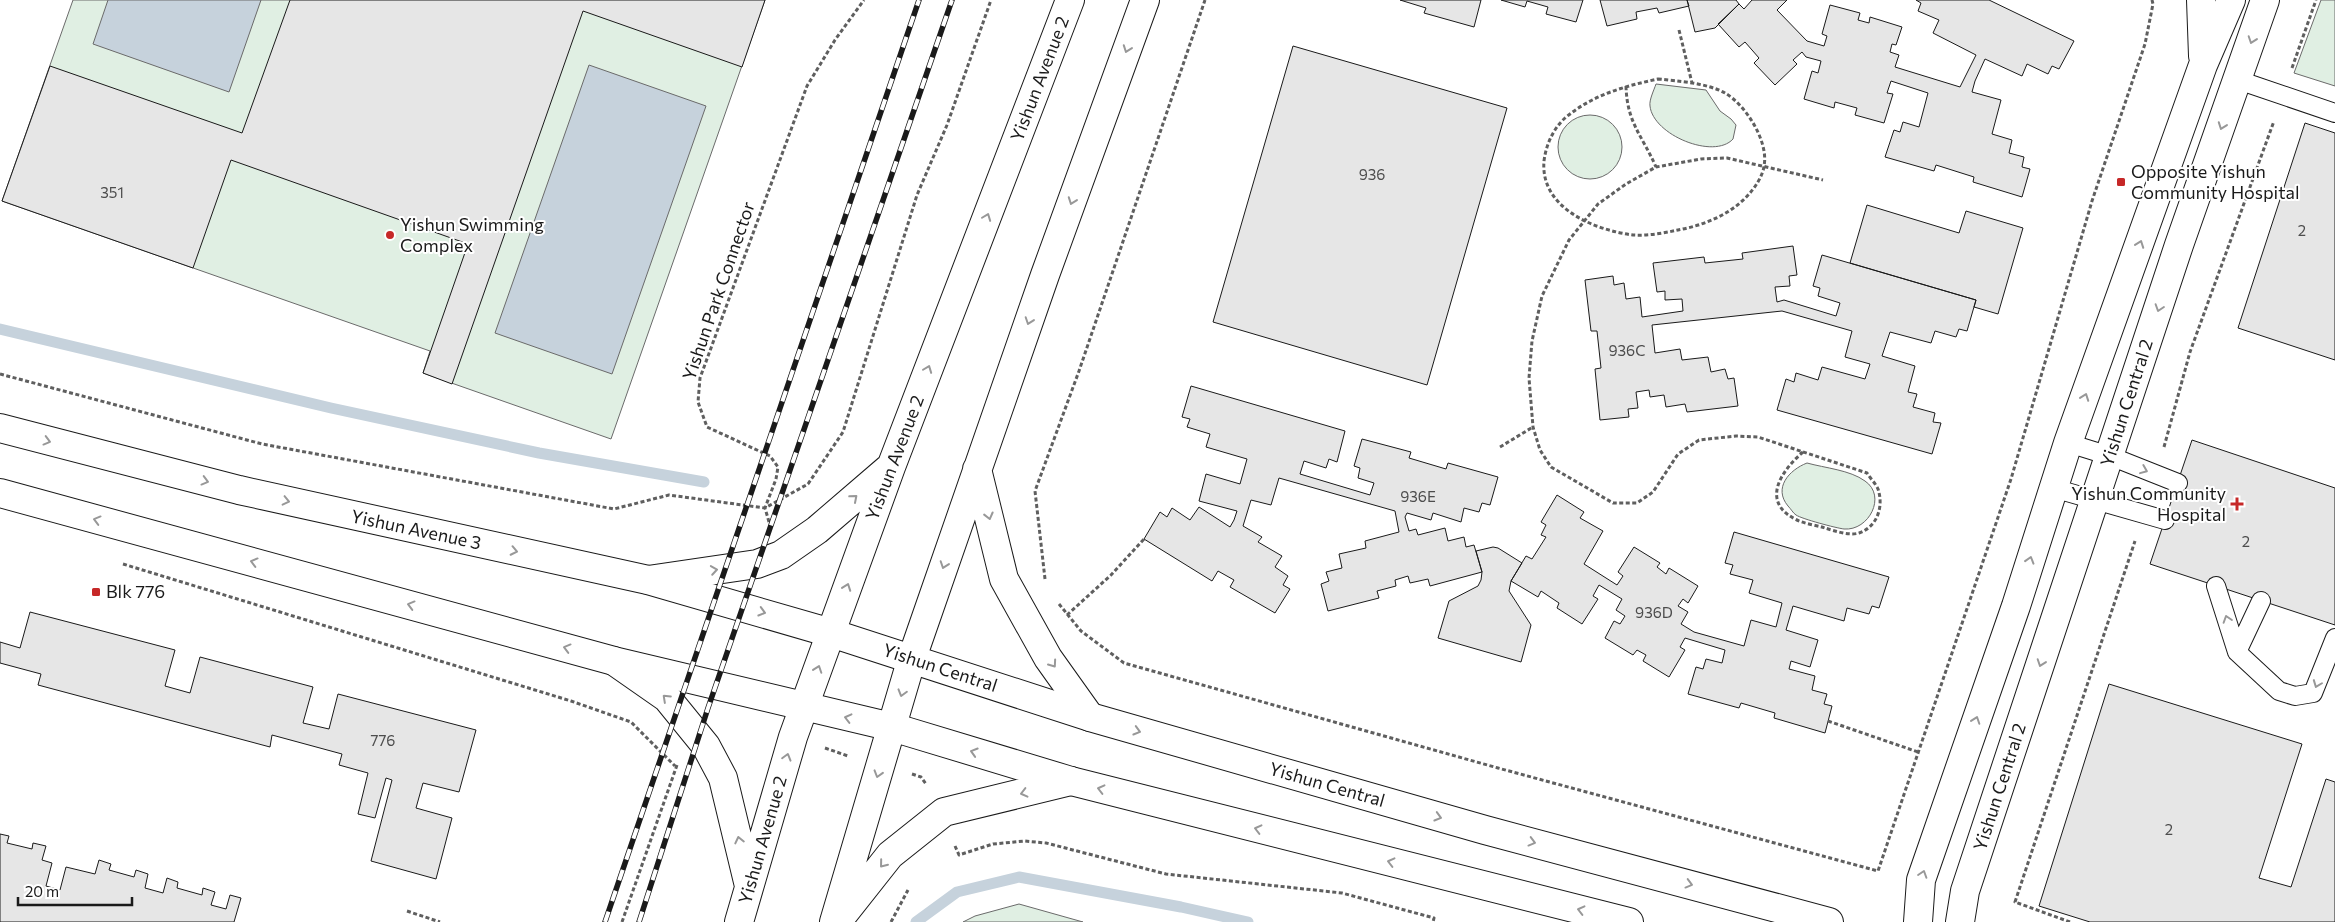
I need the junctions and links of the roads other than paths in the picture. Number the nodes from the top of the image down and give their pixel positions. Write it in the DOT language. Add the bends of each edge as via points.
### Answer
graph roads {
  1 [pos="1070,0"];
  2 [pos="1145,0"];
  3 [pos="2201,0"];
  4 [pos="2231,0"];
  5 [pos="2266,0"];
  6 [pos="2203,65"];
  7 [pos="2238,80"];
  8 [pos="2335,113"];
  9 [pos="0,428"];
  10 [pos="2068,443"];
  11 [pos="2110,456"];
  12 [pos="891,467"];
  13 [pos="977,469"];
  14 [pos="2178,483"];
  15 [pos="2052,488"];
  16 [pos="0,493"];
  17 [pos="2095,500"];
  18 [pos="2165,520"];
  19 [pos="648,580"];
  20 [pos="2216,586"];
  21 [pos="2261,600"];
  22 [pos="831,632"];
  23 [pos="2335,638"];
  24 [pos="2238,652"];
  25 [pos="912,658"];
  26 [pos="614,661"];
  27 [pos="805,706"];
  28 [pos="1090,717"];
  29 [pos="892,727"];
  30 [pos="1071,781"];
  31 [pos="750,888"];
  32 [pos="739,922"];
  33 [pos="835,922"];
  34 [pos="1629,922"];
  35 [pos="1829,922"];
  36 [pos="1918,922"];
  37 [pos="1960,922"];
  12 -- 1 [label="main road, Yishun Avenue 2, one-way"];
  2 -- 13 [label="main road, one-way"];
  3 -- 6 [label="main road"];
  4 -- 6 [label="main road"];
  5 -- 7 [label="main road, Yishun Central 2, one-way"];
  10 -- 6 [label="main road, one-way"];
  7 -- 8 [label="lane"];
  7 -- 11 [label="main road, Yishun Central 2, one-way"];
  9 -- 19 [label="main road, Yishun Avenue 3, one-way" via="239,490"];
  10 -- 11 [label="lane"];
  10 -- 15 [label="main road"];
  11 -- 14 [label="lane, one-way"];
  11 -- 17 [label="main road, Yishun Central 2"];
  19 -- 12 [label="main road, one-way" via="757,564 781,556"];
  22 -- 12 [label="main road, Yishun Avenue 2, one-way"];
  13 -- 25 [label="main road, one-way"];
  13 -- 28 [label="main road, one-way" via="1004,579 1048,658"];
  15 -- 17 [label="lane"];
  36 -- 15 [label="main road, one-way" via="1921,880 2016,606"];
  26 -- 16 [label="main road, one-way"];
  17 -- 18 [label="lane"];
  17 -- 37 [label="main road, Yishun Central 2, one-way" via="1965,891"];
  19 -- 22 [label="main road, Yishun Avenue 3, one-way"];
  24 -- 20 [label="lane, one-way"];
  21 -- 24 [label="lane"];
  22 -- 25 [label="main road, Yishun Central"];
  27 -- 22 [label="main road, Yishun Avenue 2, one-way"];
  23 -- 24 [label="lane, one-way" via="2313,693 2295,696 2279,691"];
  25 -- 28 [label="main road, Yishun Central"];
  25 -- 29 [label="main road, one-way"];
  26 -- 27 [label="main road"];
  31 -- 26 [label="main road, one-way" via="723,778 706,746 667,698"];
  29 -- 27 [label="main road, one-way"];
  31 -- 27 [label="main road, Yishun Avenue 2, one-way" via="793,737"];
  28 -- 35 [label="main road, Yishun Central, one-way" via="1485,830"];
  30 -- 29 [label="main road, one-way"];
  29 -- 33 [label="main road, one-way"];
  30 -- 33 [label="main road, one-way" via="944,812 890,855"];
  34 -- 30 [label="main road, one-way"];
  31 -- 32 [label="main road, Yishun Avenue 2"];
}
